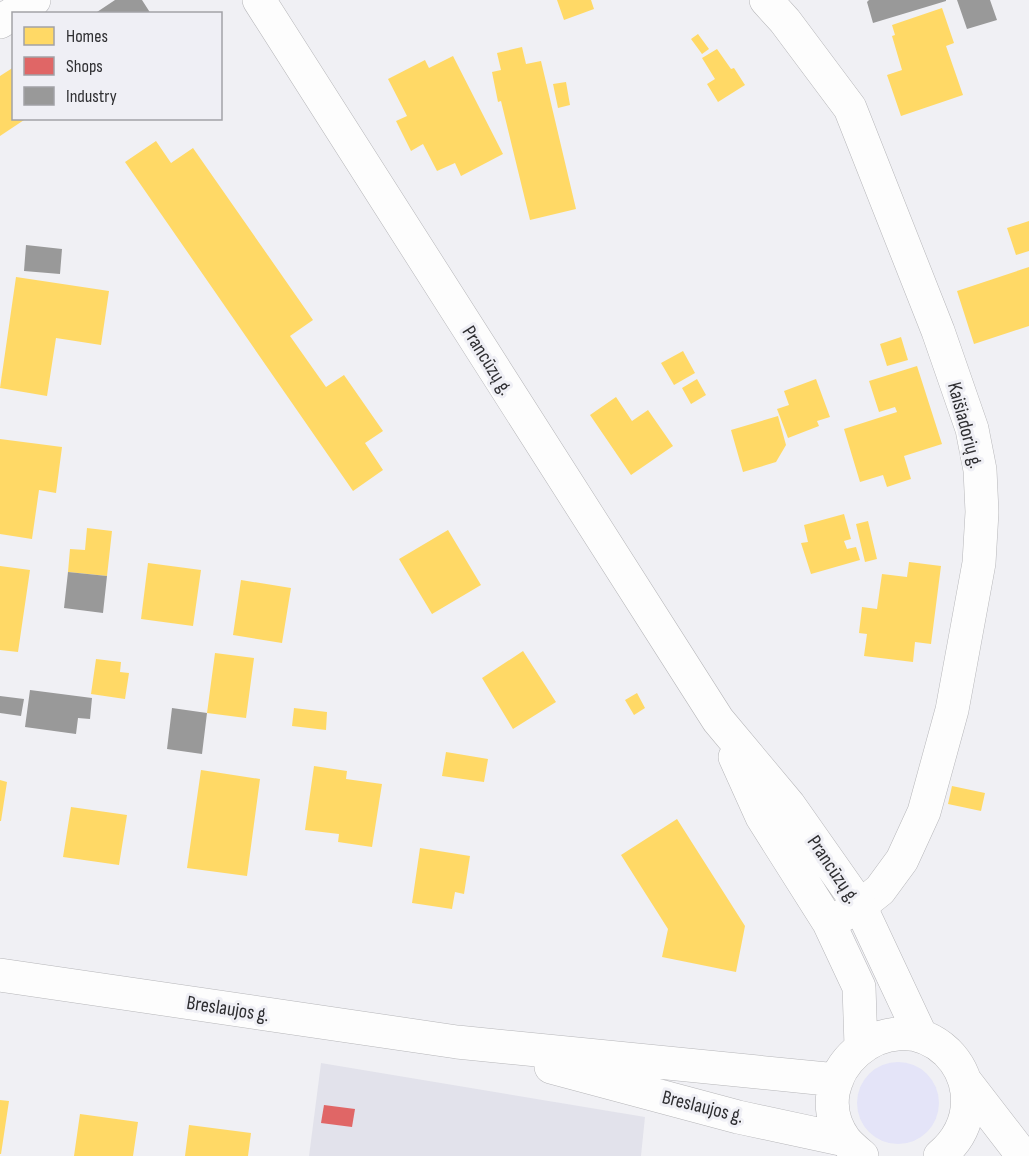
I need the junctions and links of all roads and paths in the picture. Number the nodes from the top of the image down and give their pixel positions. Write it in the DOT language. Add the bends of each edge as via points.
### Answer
graph roads {
  1 [pos="34,0"];
  2 [pos="259,0"];
  3 [pos="766,0"];
  4 [pos="15,12"];
  5 [pos="718,720"];
  6 [pos="860,906"];
  7 [pos="829,923"];
  8 [pos="0,975"];
  9 [pos="921,1036"];
  10 [pos="457,1042"];
  11 [pos="861,1046"];
  12 [pos="837,1080"];
  13 [pos="966,1082"];
  14 [pos="853,1148"];
  15 [pos="940,1156"];
  16 [pos="1023,1156"];
  1 -- 4 [label="street"];
  2 -- 5 [label="street, Prancūzų g."];
  3 -- 6 [label="street, Kaišiadorių g." via="850,108 938,331 972,429 980,470 979,563 952,711 924,812 902,860 880,890"];
  5 -- 6 [label="street, Prancūzų g." via="789,805"];
  5 -- 7 [label="street, Prancūzų g." via="762,817"];
  6 -- 7 [label="street, Kaišiadorių g."];
  6 -- 9 [label="street, Prancūzų g."];
  7 -- 11 [label="street, Prancūzų g." via="860,987"];
  8 -- 10 [label="street, Breslaujos g."];
  9 -- 11 [label="street" via="900,1033"];
  9 -- 13 [label="street" via="956,1061"];
  10 -- 12 [label="street, Breslaujos g."];
  10 -- 14 [label="street, Breslaujos g."];
  11 -- 12 [label="street" via="846,1061"];
  12 -- 14 [label="street" via="833,1101 836,1121"];
  13 -- 15 [label="street" via="969,1104 964,1126 953,1145"];
  13 -- 16 [label="street"];
}
